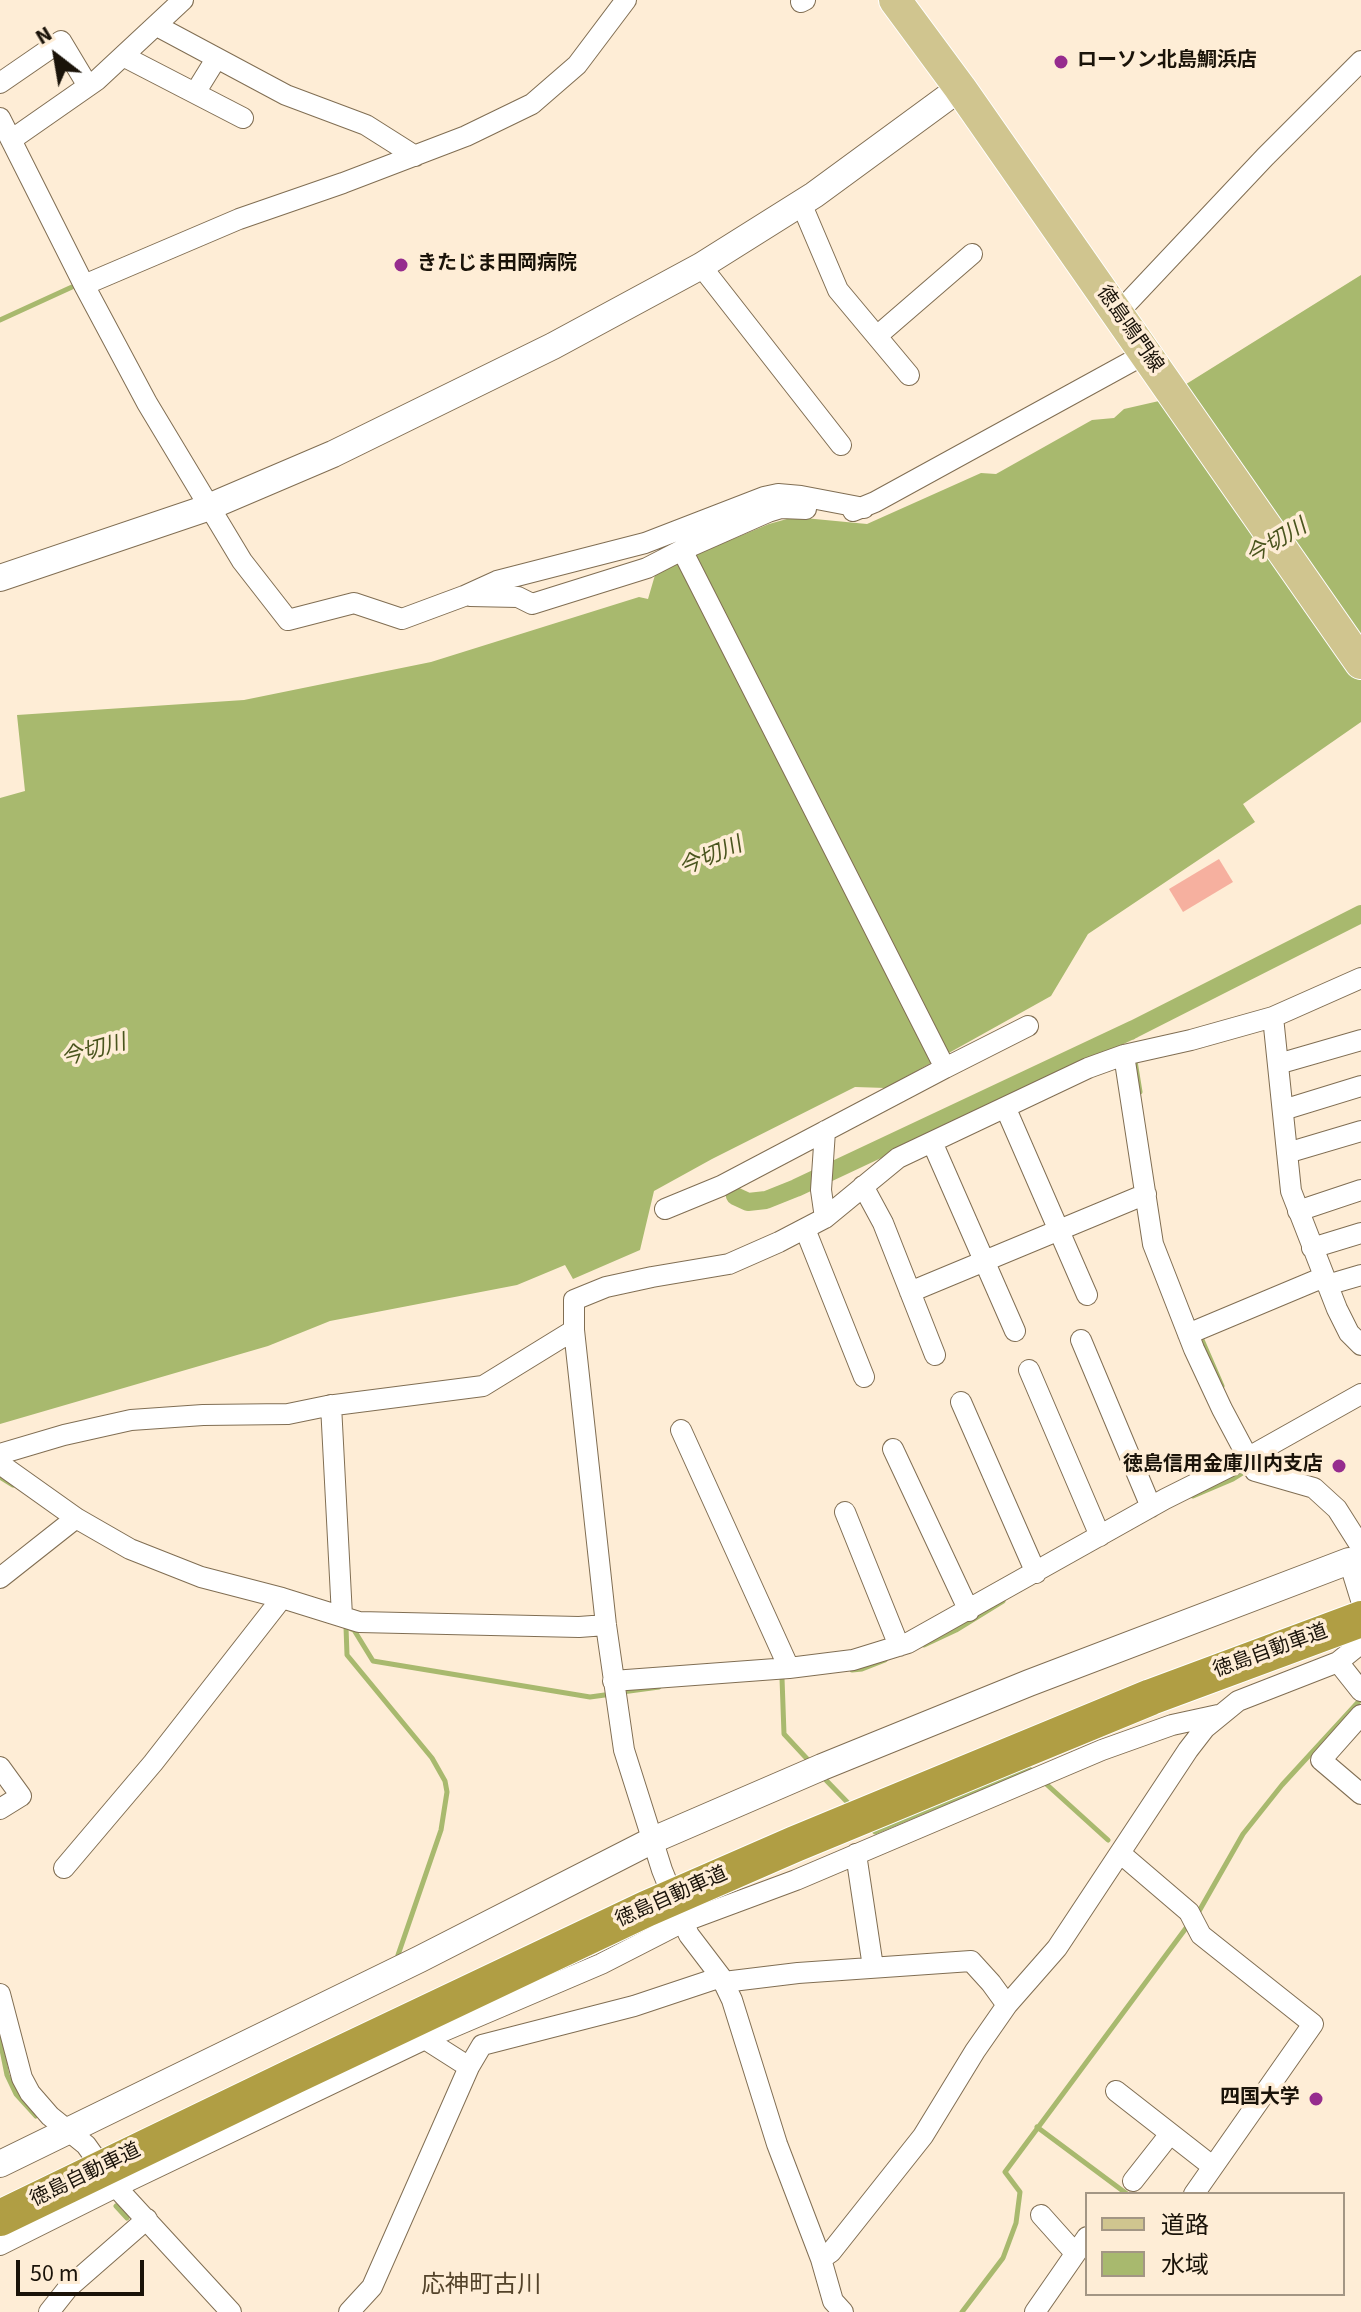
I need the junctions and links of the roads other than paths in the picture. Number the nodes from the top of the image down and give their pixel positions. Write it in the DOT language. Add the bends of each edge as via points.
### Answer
graph roads {
  1 [pos="183,0"];
  2 [pos="626,0"];
  3 [pos="895,0"];
  4 [pos="157,26"];
  5 [pos="123,56"];
  6 [pos="216,59"];
  7 [pos="1361,61"];
  8 [pos="0,83"];
  9 [pos="88,86"];
  10 [pos="960,88"];
  11 [pos="195,93"];
  12 [pos="0,118"];
  13 [pos="243,118"];
  14 [pos="11,140"];
  15 [pos="415,156"];
  16 [pos="801,203"];
  17 [pos="972,254"];
  18 [pos="701,266"];
  19 [pos="84,285"];
  20 [pos="1117,314"];
  21 [pos="877,336"];
  22 [pos="1148,357"];
  23 [pos="909,375"];
  24 [pos="841,445"];
  25 [pos="210,507"];
  26 [pos="864,508"];
  27 [pos="683,553"];
  28 [pos="0,578"];
  29 [pos="464,596"];
  30 [pos="1361,663"];
  31 [pos="1361,978"];
  32 [pos="1273,1017"];
  33 [pos="1028,1026"];
  34 [pos="1361,1040"];
  35 [pos="1124,1055"];
  36 [pos="943,1064"];
  37 [pos="1278,1064"];
  38 [pos="1361,1086"];
  39 [pos="1006,1109"];
  40 [pos="1283,1110"];
  41 [pos="825,1131"];
  42 [pos="1361,1131"];
  43 [pos="932,1142"];
  44 [pos="1287,1153"];
  45 [pos="863,1186"];
  46 [pos="1361,1190"];
  47 [pos="1146,1194"];
  48 [pos="665,1209"];
  49 [pos="1298,1211"];
  50 [pos="825,1218"];
  51 [pos="805,1229"];
  52 [pos="1058,1229"];
  53 [pos="1361,1233"];
  54 [pos="1312,1248"];
  55 [pos="984,1261"];
  56 [pos="1361,1275"];
  57 [pos="1325,1281"];
  58 [pos="910,1292"];
  59 [pos="1087,1295"];
  60 [pos="1353,1324"];
  61 [pos="574,1330"];
  62 [pos="1015,1331"];
  63 [pos="1196,1331"];
  64 [pos="1081,1340"];
  65 [pos="1361,1345"];
  66 [pos="935,1355"];
  67 [pos="1029,1370"];
  68 [pos="864,1377"];
  69 [pos="1361,1394"];
  70 [pos="961,1402"];
  71 [pos="331,1405"];
  72 [pos="681,1430"];
  73 [pos="893,1449"];
  74 [pos="0,1454"];
  75 [pos="0,1464"];
  76 [pos="1251,1465"];
  77 [pos="1151,1507"];
  78 [pos="845,1512"];
  79 [pos="72,1522"];
  80 [pos="1100,1536"];
  81 [pos="1357,1555"];
  82 [pos="1036,1573"];
  83 [pos="0,1578"];
  84 [pos="1361,1600"];
  85 [pos="278,1603"];
  86 [pos="969,1611"];
  87 [pos="342,1616"];
  88 [pos="606,1625"];
  89 [pos="1360,1637"];
  90 [pos="899,1646"];
  91 [pos="1338,1662"];
  92 [pos="789,1668"];
  93 [pos="614,1689"];
  94 [pos="1361,1691"];
  95 [pos="1218,1715"];
  96 [pos="1361,1715"];
  97 [pos="0,1767"];
  98 [pos="1361,1794"];
  99 [pos="0,1809"];
  100 [pos="653,1840"];
  101 [pos="1120,1853"];
  102 [pos="856,1854"];
  103 [pos="64,1868"];
  104 [pos="683,1922"];
  105 [pos="873,1967"];
  106 [pos="722,1980"];
  107 [pos="0,1994"];
  108 [pos="1007,2005"];
  109 [pos="425,2039"];
  110 [pos="469,2067"];
  111 [pos="1116,2091"];
  112 [pos="67,2129"];
  113 [pos="1170,2134"];
  114 [pos="0,2164"];
  115 [pos="1212,2166"];
  116 [pos="1133,2181"];
  117 [pos="116,2187"];
  118 [pos="1195,2192"];
  119 [pos="1041,2215"];
  120 [pos="0,2218"];
  121 [pos="147,2219"];
  122 [pos="0,2245"];
  123 [pos="1081,2245"];
  124 [pos="821,2259"];
  125 [pos="1046,2307"];
  126 [pos="833,2308"];
  127 [pos="49,2312"];
  128 [pos="231,2312"];
  129 [pos="349,2312"];
  1 -- 4 [label="street"];
  2 -- 15 [label="street" via="577,65 532,104"];
  3 -- 10 [label="main road, 徳島鳴門線"];
  4 -- 5 [label="street"];
  4 -- 6 [label="street"];
  5 -- 9 [label="street"];
  5 -- 11 [label="street"];
  6 -- 11 [label="street"];
  6 -- 15 [label="street" via="286,95 366,125"];
  7 -- 20 [label="street"];
  8 -- 9 [label="street" via="61,41"];
  9 -- 14 [label="street"];
  10 -- 16 [label="street"];
  10 -- 20 [label="main road, 徳島鳴門線"];
  11 -- 13 [label="street"];
  12 -- 14 [label="street"];
  14 -- 19 [label="street"];
  15 -- 19 [label="street" via="239,219"];
  16 -- 18 [label="street"];
  16 -- 21 [label="street" via="838,290"];
  17 -- 21 [label="street"];
  18 -- 24 [label="street"];
  18 -- 25 [label="street" via="540,353"];
  19 -- 25 [label="street"];
  20 -- 22 [label="main road, 徳島鳴門線"];
  21 -- 23 [label="street"];
  22 -- 26 [label="street"];
  22 -- 30 [label="main road, 徳島鳴門線"];
  25 -- 28 [label="street"];
  25 -- 29 [label="street" via="242,561 288,620 354,603 402,619"];
  26 -- 27 [label="street" via="843,513 781,508"];
  26 -- 29 [label="street" via="801,496 764,497 645,543 497,581"];
  27 -- 29 [label="street" via="532,604 518,597"];
  27 -- 36 [label="street"];
  31 -- 32 [label="street"];
  32 -- 35 [label="street"];
  32 -- 37 [label="street"];
  33 -- 36 [label="street"];
  34 -- 37 [label="street"];
  35 -- 39 [label="street"];
  35 -- 47 [label="street"];
  36 -- 41 [label="street"];
  37 -- 40 [label="street"];
  38 -- 40 [label="street"];
  39 -- 43 [label="street"];
  39 -- 52 [label="street"];
  40 -- 44 [label="street"];
  41 -- 48 [label="street"];
  41 -- 50 [label="street"];
  42 -- 44 [label="street"];
  43 -- 45 [label="street" via="898,1158"];
  43 -- 55 [label="street"];
  44 -- 49 [label="street"];
  45 -- 50 [label="street"];
  45 -- 58 [label="street"];
  46 -- 49 [label="street"];
  47 -- 52 [label="street"];
  47 -- 63 [label="street" via="1153,1244"];
  49 -- 54 [label="street"];
  50 -- 51 [label="street"];
  51 -- 61 [label="street" via="729,1264 606,1287 574,1300"];
  51 -- 68 [label="street"];
  52 -- 55 [label="street"];
  52 -- 59 [label="street"];
  53 -- 54 [label="street"];
  54 -- 57 [label="street"];
  55 -- 58 [label="street"];
  55 -- 62 [label="street"];
  56 -- 57 [label="street"];
  57 -- 60 [label="street"];
  57 -- 63 [label="street"];
  58 -- 66 [label="street"];
  60 -- 65 [label="street" via="1349,1333"];
  61 -- 71 [label="street" via="483,1386"];
  61 -- 88 [label="street"];
  63 -- 76 [label="street"];
  64 -- 77 [label="street"];
  67 -- 80 [label="street"];
  69 -- 76 [label="street"];
  70 -- 82 [label="street"];
  71 -- 74 [label="street" via="288,1414 131,1420"];
  71 -- 87 [label="street"];
  72 -- 92 [label="street"];
  73 -- 86 [label="street"];
  75 -- 79 [label="street"];
  76 -- 77 [label="street"];
  76 -- 81 [label="street" via="1273,1478 1314,1488 1337,1509"];
  77 -- 80 [label="street"];
  78 -- 90 [label="street"];
  79 -- 83 [label="street"];
  79 -- 85 [label="street"];
  80 -- 82 [label="street"];
  81 -- 84 [label="street"];
  81 -- 100 [label="street"];
  82 -- 86 [label="street"];
  85 -- 87 [label="street"];
  85 -- 103 [label="street"];
  86 -- 90 [label="street"];
  87 -- 88 [label="street" via="378,1624"];
  88 -- 93 [label="street"];
  89 -- 91 [label="street"];
  89 -- 120 [label="highway, 徳島自動車道, bridge" via="1151,1697 795,1844 646,1909"];
  90 -- 92 [label="street" via="853,1660"];
  91 -- 94 [label="street"];
  91 -- 95 [label="street" via="1238,1701"];
  92 -- 93 [label="street"];
  93 -- 100 [label="street" via="624,1750"];
  95 -- 101 [label="street" via="1188,1750"];
  95 -- 102 [label="street" via="1102,1750"];
  96 -- 98 [label="street" via="1321,1760"];
  97 -- 99 [label="street" via="21,1796"];
  100 -- 104 [label="street"];
  100 -- 112 [label="street"];
  101 -- 108 [label="street" via="1057,1948"];
  101 -- 115 [label="street" via="1189,1912 1201,1935 1313,2024"];
  102 -- 104 [label="street"];
  102 -- 105 [label="street"];
  104 -- 106 [label="street"];
  104 -- 109 [label="street" via="601,1964"];
  105 -- 106 [label="street"];
  105 -- 108 [label="street" via="971,1961"];
  106 -- 110 [label="street" via="482,2045"];
  106 -- 124 [label="street"];
  107 -- 112 [label="street" via="22,2078 50,2116"];
  108 -- 124 [label="street" via="923,2136"];
  109 -- 110 [label="street"];
  109 -- 117 [label="street"];
  110 -- 129 [label="street" via="372,2287"];
  111 -- 113 [label="street"];
  112 -- 114 [label="street"];
  112 -- 117 [label="street" via="86,2145"];
  113 -- 115 [label="street"];
  113 -- 116 [label="street"];
  115 -- 118 [label="street"];
  117 -- 121 [label="street"];
  117 -- 122 [label="street"];
  119 -- 123 [label="street"];
  121 -- 127 [label="street" via="68,2288"];
  121 -- 128 [label="street"];
  123 -- 125 [label="street"];
  124 -- 126 [label="street"];
}
